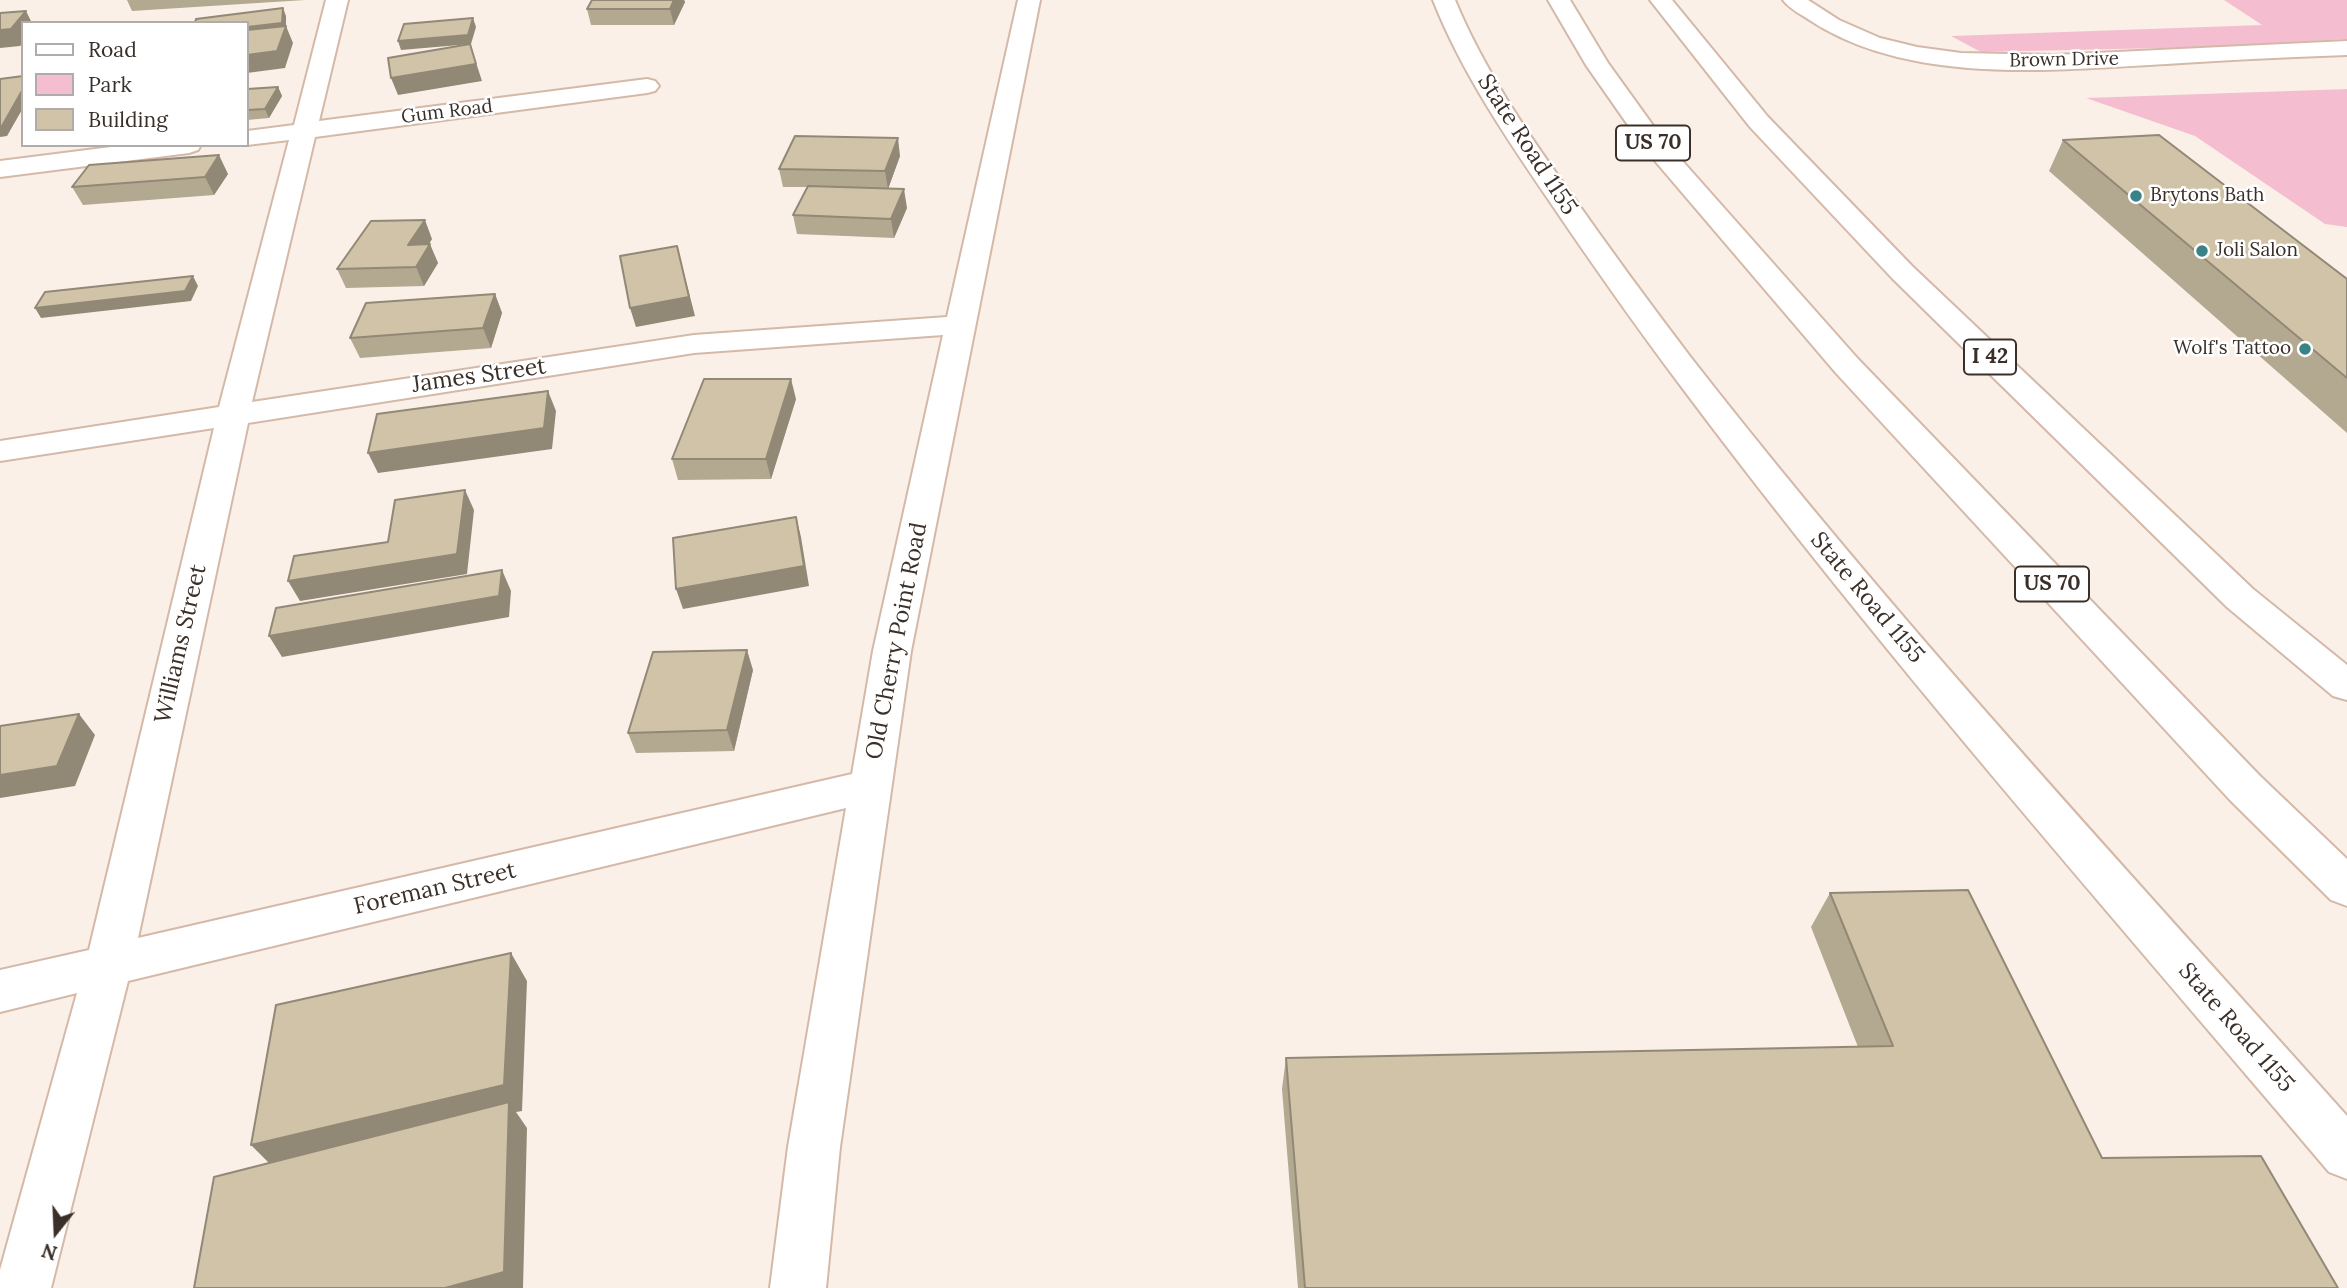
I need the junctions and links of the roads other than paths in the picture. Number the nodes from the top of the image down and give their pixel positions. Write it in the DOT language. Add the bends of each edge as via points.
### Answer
graph roads {
  1 [pos="337,0"];
  2 [pos="1029,0"];
  3 [pos="1444,0"];
  4 [pos="1559,0"];
  5 [pos="1661,0"];
  6 [pos="1794,0"];
  7 [pos="2347,48"];
  8 [pos="647,86"];
  9 [pos="306,130"];
  10 [pos="248,138"];
  11 [pos="173,147"];
  12 [pos="0,169"];
  13 [pos="961,325"];
  14 [pos="233,415"];
  15 [pos="0,451"];
  16 [pos="2347,686"];
  17 [pos="870,786"];
  18 [pos="2347,887"];
  19 [pos="108,967"];
  20 [pos="0,991"];
  21 [pos="2347,1154"];
  22 [pos="23,1288"];
  23 [pos="798,1288"];
  1 -- 9 [label="main road, Williams Street"];
  2 -- 13 [label="main road, Old Cherry Point Road"];
  3 -- 21 [label="main road, State Road 1155" via="1458,35 1521,141 1632,301 1748,453 1914,656"];
  4 -- 18 [label="main road, US 70" via="1597,65 1653,143 1847,366 2245,788"];
  5 -- 16 [label="main road, I 42" via="1759,122 1902,272 2240,598"];
  6 -- 7 [label="main road, Brown Drive" via="1841,31 1879,45 1972,61"];
  8 -- 9 [label="main road, Gum Road"];
  9 -- 10 [label="main road, Gum Road"];
  9 -- 14 [label="main road, Williams Street"];
  11 -- 12 [label="main road"];
  13 -- 14 [label="main road, James Street" via="694,344"];
  13 -- 17 [label="main road, Old Cherry Point Road" via="892,651"];
  14 -- 15 [label="main road, James Street"];
  14 -- 19 [label="main road, Williams Street"];
  17 -- 19 [label="main road, Foreman Street"];
  17 -- 23 [label="main road, Old Cherry Point Road" via="814,1147"];
  19 -- 20 [label="main road, Foreman Street"];
  19 -- 22 [label="main road, Williams Street"];
}
